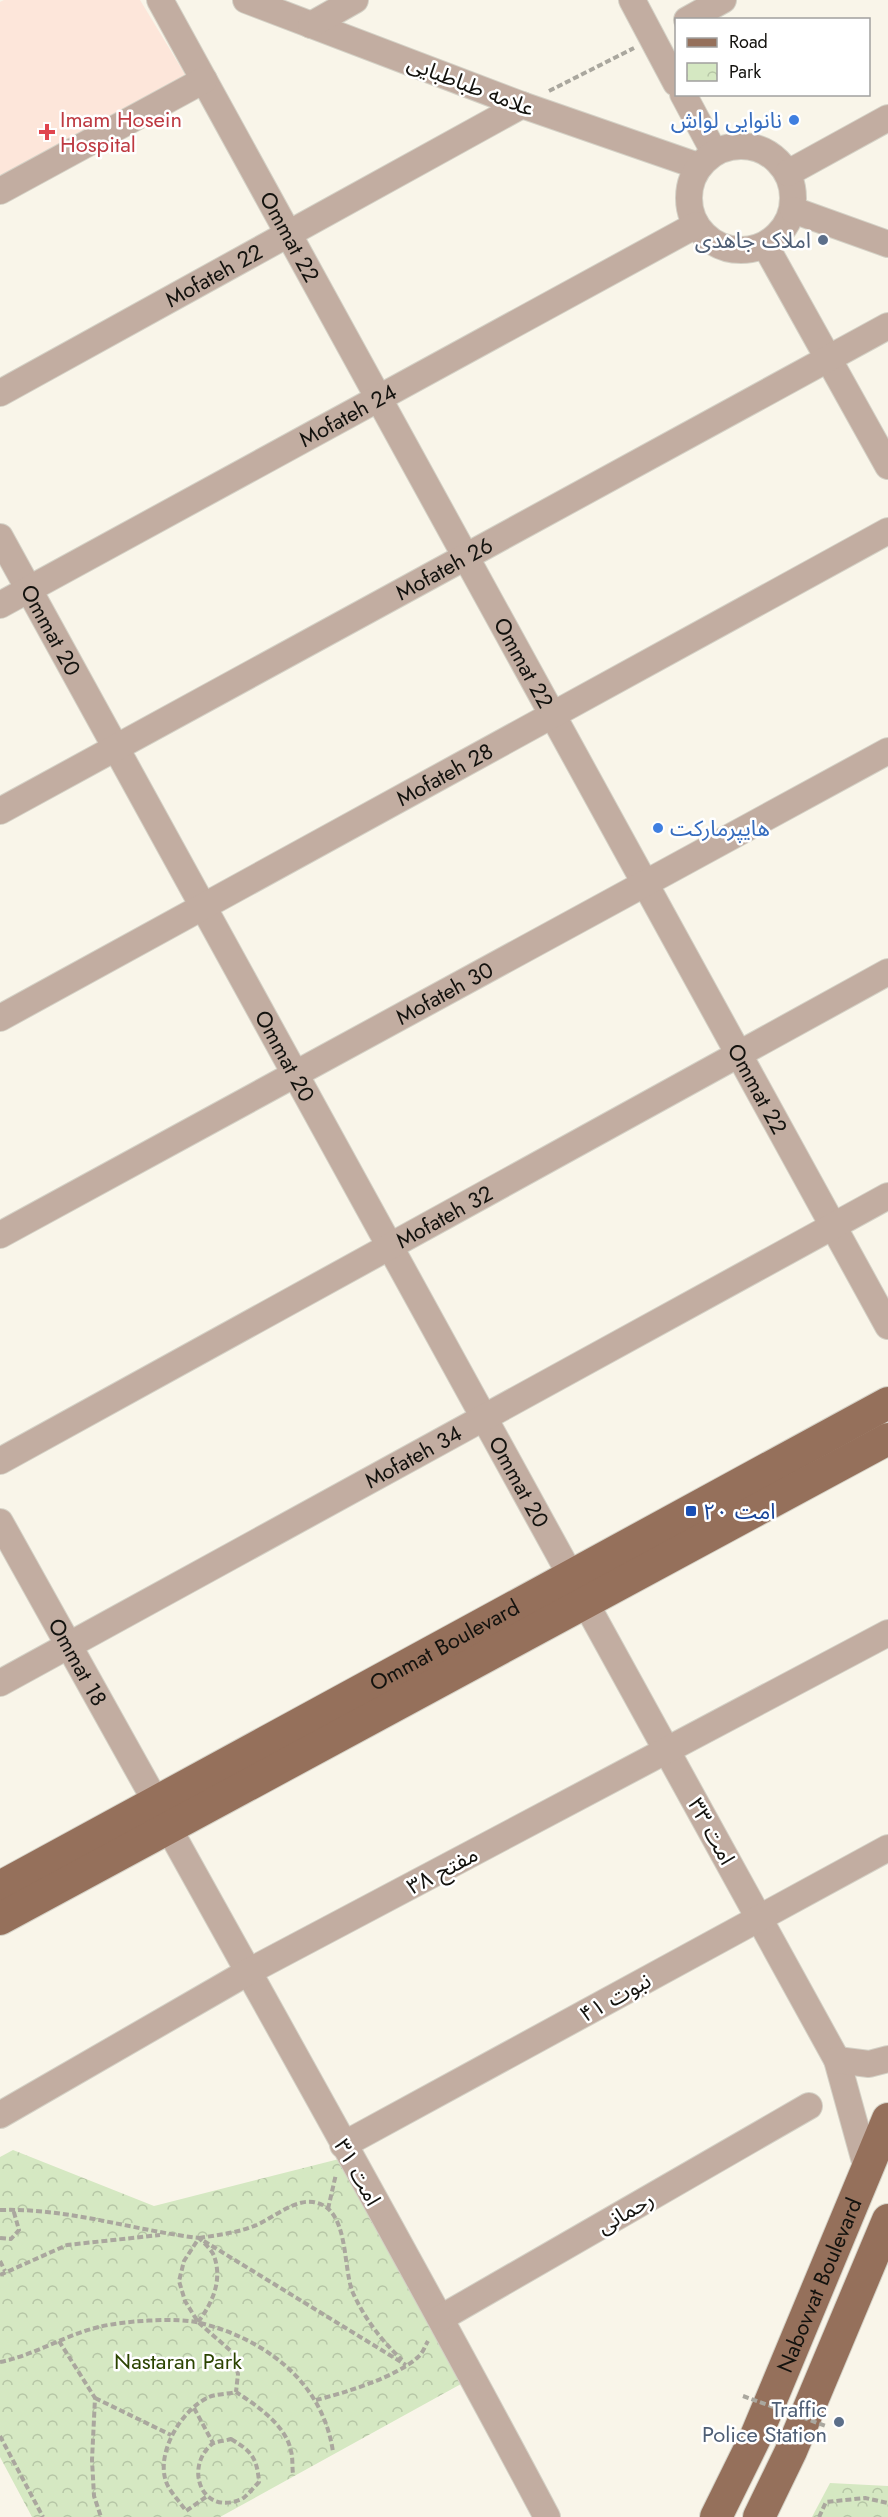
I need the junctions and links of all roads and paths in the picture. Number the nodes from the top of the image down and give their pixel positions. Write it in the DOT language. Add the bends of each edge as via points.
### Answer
graph roads {
  1 [pos="160,0"];
  2 [pos="246,0"];
  3 [pos="355,0"];
  4 [pos="632,0"];
  5 [pos="723,0"];
  6 [pos="691,18"];
  7 [pos="311,25"];
  8 [pos="675,27"];
  9 [pos="653,38"];
  10 [pos="204,80"];
  11 [pos="675,81"];
  12 [pos="684,96"];
  13 [pos="522,105"];
  14 [pos="888,118"];
  15 [pos="706,159"];
  16 [pos="788,173"];
  17 [pos="0,191"];
  18 [pos="793,210"];
  19 [pos="696,225"];
  20 [pos="289,235"];
  21 [pos="888,244"];
  22 [pos="765,245"];
  23 [pos="888,326"];
  24 [pos="829,359"];
  25 [pos="0,393"];
  26 [pos="378,398"];
  27 [pos="888,466"];
  28 [pos="888,531"];
  29 [pos="0,537"];
  30 [pos="465,557"];
  31 [pos="29,589"];
  32 [pos="0,605"];
  33 [pos="552,715"];
  34 [pos="116,747"];
  35 [pos="888,751"];
  36 [pos="0,811"];
  37 [pos="645,884"];
  38 [pos="203,907"];
  39 [pos="888,972"];
  40 [pos="0,1018"];
  41 [pos="739,1054"];
  42 [pos="295,1074"];
  43 [pos="888,1196"];
  44 [pos="833,1226"];
  45 [pos="0,1235"];
  46 [pos="389,1246"];
  47 [pos="888,1326"];
  48 [pos="888,1403"];
  49 [pos="483,1418"];
  50 [pos="888,1438"];
  51 [pos="0,1461"];
  52 [pos="0,1522"];
  53 [pos="578,1589"];
  54 [pos="888,1633"];
  55 [pos="69,1646"];
  56 [pos="0,1683"];
  57 [pos="668,1752"];
  58 [pos="162,1814"];
  59 [pos="888,1848"];
  60 [pos="0,1887"];
  61 [pos="761,1917"];
  62 [pos="0,1919"];
  63 [pos="248,1972"];
  64 [pos="888,2059"];
  65 [pos="837,2060"];
  66 [pos="809,2106"];
  67 [pos="0,2115"];
  68 [pos="888,2119"];
  69 [pos="343,2145"];
  70 [pos="867,2169"];
  71 [pos="13,2209"];
  72 [pos="0,2210"];
  73 [pos="888,2220"];
  74 [pos="165,2234"];
  75 [pos="0,2238"];
  76 [pos="200,2238"];
  77 [pos="0,2261"];
  78 [pos="5,2271"];
  79 [pos="0,2275"];
  80 [pos="441,2318"];
  81 [pos="198,2322"];
  82 [pos="59,2341"];
  83 [pos="0,2362"];
  84 [pos="406,2365"];
  85 [pos="236,2392"];
  86 [pos="743,2396"];
  87 [pos="95,2398"];
  88 [pos="316,2400"];
  89 [pos="194,2408"];
  90 [pos="826,2426"];
  91 [pos="171,2435"];
  92 [pos="0,2436"];
  93 [pos="213,2443"];
  94 [pos="333,2452"];
  95 [pos="293,2474"];
  96 [pos="206,2497"];
  97 [pos="888,2503"];
  98 [pos="43,2517"];
  99 [pos="101,2517"];
  100 [pos="547,2517"];
  101 [pos="716,2517"];
  102 [pos="759,2517"];
  103 [pos="819,2517"];
  1 -- 10 [label="street, Ommat 22"];
  2 -- 7 [label="street, علامه طباطبایی"];
  3 -- 7 [label="street"];
  4 -- 9 [label="street"];
  5 -- 6 [label="street"];
  7 -- 13 [label="street, علامه طباطبایی"];
  8 -- 9 [label="street"];
  9 -- 11 [label="street"];
  9 -- 13 [label="path"];
  10 -- 17 [label="street"];
  10 -- 20 [label="street, Ommat 22"];
  12 -- 15 [label="street"];
  13 -- 15 [label="street, علامه طباطبایی"];
  13 -- 20 [label="street, Mofateh 22"];
  14 -- 16 [label="street"];
  15 -- 16 [label="street" via="733,145 753,146 772,155"];
  15 -- 19 [label="street" via="690,183 688,206"];
  16 -- 18 [label="street" via="794,189"];
  18 -- 21 [label="street"];
  18 -- 22 [label="street" via="784,229"];
  19 -- 22 [label="street" via="710,241 729,249 750,250"];
  19 -- 26 [label="street, Mofateh 24"];
  20 -- 25 [label="street, Mofateh 22"];
  20 -- 26 [label="street, Ommat 22"];
  22 -- 24 [label="street"];
  23 -- 24 [label="street, Mofateh 26"];
  24 -- 27 [label="street"];
  24 -- 30 [label="street, Mofateh 26"];
  26 -- 30 [label="street, Ommat 22"];
  26 -- 31 [label="street, Mofateh 24"];
  28 -- 33 [label="street, Mofateh 28"];
  29 -- 31 [label="street, Ommat 20"];
  30 -- 33 [label="street, Ommat 22"];
  30 -- 34 [label="street, Mofateh 26"];
  31 -- 32 [label="street, Mofateh 24"];
  31 -- 34 [label="street, Ommat 20"];
  33 -- 37 [label="street, Ommat 22"];
  33 -- 38 [label="street, Mofateh 28"];
  34 -- 36 [label="street, Mofateh 26"];
  34 -- 38 [label="street, Ommat 20"];
  35 -- 37 [label="street, Mofateh 30"];
  37 -- 41 [label="street, Ommat 22"];
  37 -- 42 [label="street, Mofateh 30"];
  38 -- 40 [label="street, Mofateh 28"];
  38 -- 42 [label="street, Ommat 20"];
  39 -- 41 [label="street, Mofateh 32"];
  41 -- 44 [label="street, Ommat 22"];
  41 -- 46 [label="street, Mofateh 32"];
  42 -- 45 [label="street, Mofateh 30"];
  42 -- 46 [label="street, Ommat 20"];
  43 -- 44 [label="street, Mofateh 34"];
  44 -- 47 [label="street, Ommat 22"];
  44 -- 49 [label="street, Mofateh 34"];
  46 -- 49 [label="street, Ommat 20"];
  46 -- 51 [label="street, Mofateh 32"];
  48 -- 53 [label="main road, Ommat Boulevard"];
  49 -- 53 [label="street, Ommat 20"];
  49 -- 55 [label="street, Mofateh 34"];
  50 -- 53 [label="main road, Ommat Boulevard"];
  52 -- 55 [label="street, Ommat 18"];
  53 -- 57 [label="street, امت ۳۳"];
  53 -- 58 [label="main road, Ommat Boulevard"];
  54 -- 57 [label="street, مفتح ۳۸"];
  55 -- 56 [label="street, Mofateh 34"];
  55 -- 58 [label="street, Ommat 18"];
  57 -- 61 [label="street, امت ۳۳"];
  57 -- 63 [label="street, مفتح ۳۸"];
  58 -- 60 [label="main road, Ommat Boulevard"];
  58 -- 62 [label="main road, Ommat Boulevard"];
  58 -- 63 [label="street, امت ۳۱"];
  59 -- 61 [label="street, نبوت ۴۱"];
  61 -- 65 [label="street, امت ۳۳"];
  61 -- 69 [label="street, نبوت ۴۱"];
  63 -- 67 [label="street, مفتح ۳۸"];
  63 -- 69 [label="street, امت ۳۱"];
  64 -- 65 [label="street" via="869,2064"];
  65 -- 70 [label="street, امت ۳۳"];
  66 -- 80 [label="street, رحمانی"];
  68 -- 70 [label="main road, Nabovvat Boulevard"];
  69 -- 80 [label="street, امت ۳۱"];
  70 -- 101 [label="main road, Nabovvat Boulevard" via="756,2436"];
  71 -- 72 [label="path"];
  71 -- 74 [label="path" via="57,2211"];
  71 -- 75 [label="path" via="19,2230 11,2240"];
  73 -- 102 [label="main road, Nabovvat Boulevard" via="791,2451"];
  74 -- 76 [label="path"];
  74 -- 78 [label="path" via="68,2245"];
  76 -- 81 [label="path" via="184,2261 179,2281"];
  76 -- 81 [label="path" via="214,2255 217,2280 211,2305"];
  76 -- 84 [label="path"];
  76 -- 84 [label="path" via="255,2226 297,2205 313,2202 328,2209 337,2219 353,2292 380,2338"];
  77 -- 78 [label="path"];
  78 -- 79 [label="path"];
  80 -- 84 [label="path" via="420,2356"];
  80 -- 100 [label="street, امت ۳۱"];
  81 -- 82 [label="path" via="100,2326"];
  81 -- 85 [label="path" via="232,2352 238,2374"];
  81 -- 88 [label="path" via="266,2349 292,2371"];
  82 -- 83 [label="path" via="21,2358"];
  82 -- 87 [label="path"];
  84 -- 88 [label="path" via="350,2392"];
  85 -- 89 [label="path" via="209,2397"];
  85 -- 95 [label="path" via="279,2428 291,2448"];
  86 -- 90 [label="path, bridge"];
  87 -- 91 [label="path"];
  87 -- 99 [label="path" via="94,2496"];
  88 -- 94 [label="path"];
  89 -- 91 [label="path"];
  89 -- 93 [label="path"];
  91 -- 96 [label="path" via="165,2463 166,2482 186,2511"];
  92 -- 98 [label="path"];
  93 -- 96 [label="path" via="199,2469 199,2487"];
  93 -- 96 [label="path" via="231,2439 248,2450 258,2466 259,2482 235,2501 226,2503"];
  97 -- 103 [label="path" via="865,2498 826,2502"];
}
